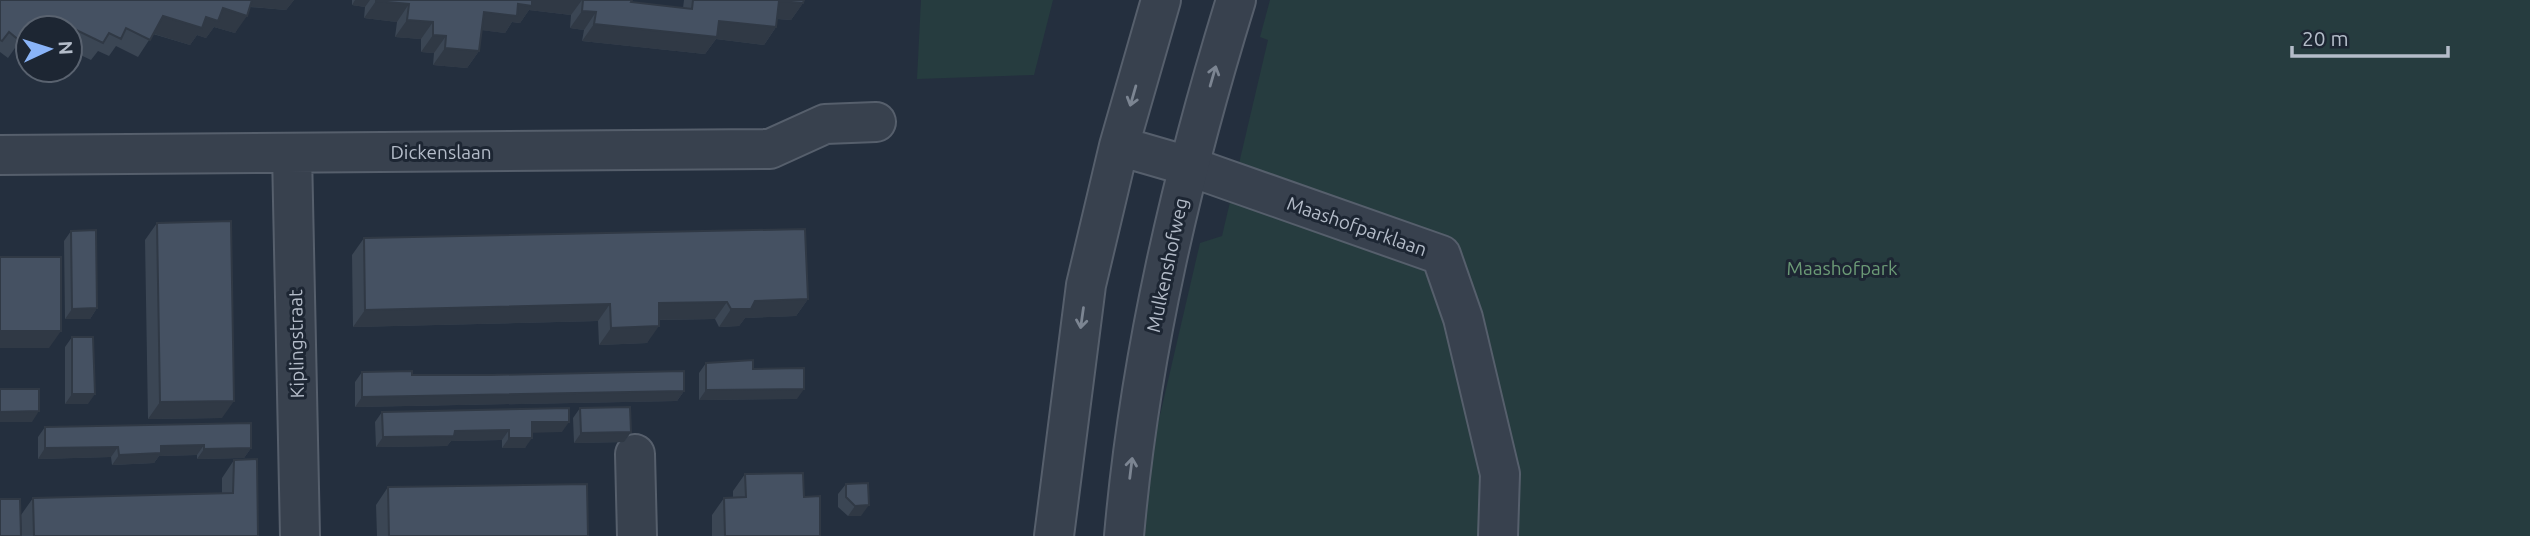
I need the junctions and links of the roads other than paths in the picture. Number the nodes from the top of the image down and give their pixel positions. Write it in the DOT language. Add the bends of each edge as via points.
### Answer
graph roads {
  1 [pos="1161,0"];
  2 [pos="1236,0"];
  3 [pos="876,121"];
  4 [pos="1119,146"];
  5 [pos="292,153"];
  6 [pos="0,155"];
  7 [pos="1188,166"];
  8 [pos="635,454"];
  9 [pos="300,536"];
  10 [pos="637,536"];
  11 [pos="1054,536"];
  12 [pos="1124,536"];
  13 [pos="1498,536"];
  1 -- 4 [label="street, one-way"];
  7 -- 2 [label="street, Mulkenshofweg, one-way"];
  3 -- 5 [label="street, Dickenslaan" via="825,124 770,149"];
  4 -- 7 [label="street, Maashofparklaan"];
  4 -- 11 [label="street, one-way" via="1086,285"];
  5 -- 6 [label="street, Dickenslaan"];
  5 -- 9 [label="street, Kiplingstraat"];
  12 -- 7 [label="street, Mulkenshofweg, one-way" via="1146,370"];
  7 -- 13 [label="street, Maashofparklaan" via="1441,255 1463,318 1500,474"];
  8 -- 10 [label="street"];
}
